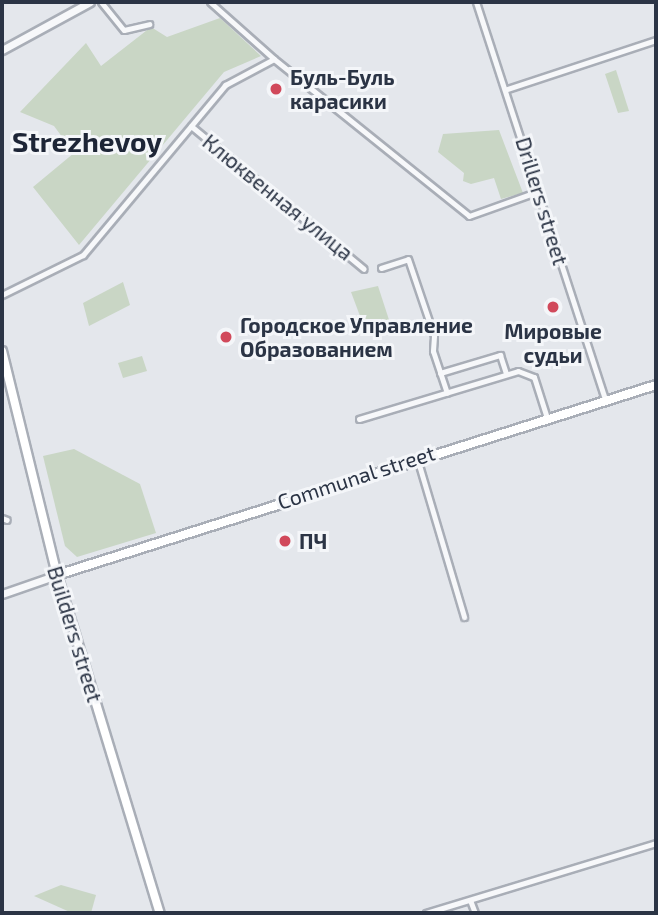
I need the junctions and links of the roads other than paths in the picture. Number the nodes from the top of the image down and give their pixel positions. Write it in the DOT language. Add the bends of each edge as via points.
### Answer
graph roads {
  1 [pos="90,2"];
  2 [pos="101,2"];
  3 [pos="210,2"];
  4 [pos="476,2"];
  5 [pos="149,24"];
  6 [pos="656,40"];
  7 [pos="2,50"];
  8 [pos="274,59"];
  9 [pos="507,89"];
  10 [pos="191,126"];
  11 [pos="539,191"];
  12 [pos="382,268"];
  13 [pos="364,269"];
  14 [pos="2,295"];
  15 [pos="2,352"];
  16 [pos="440,373"];
  17 [pos="506,374"];
  18 [pos="656,384"];
  19 [pos="447,393"];
  20 [pos="605,400"];
  21 [pos="547,418"];
  22 [pos="359,419"];
  23 [pos="417,457"];
  24 [pos="57,575"];
  25 [pos="2,594"];
  26 [pos="464,617"];
  27 [pos="656,843"];
  28 [pos="470,900"];
  29 [pos="160,913"];
  30 [pos="426,913"];
  31 [pos="475,913"];
  1 -- 7 [label="street"];
  2 -- 5 [label="street" via="124,30"];
  3 -- 8 [label="street"];
  4 -- 9 [label="street, Drillers street"];
  6 -- 9 [label="street"];
  8 -- 10 [label="street" via="225,85"];
  8 -- 11 [label="street" via="469,216"];
  9 -- 11 [label="street, Drillers street"];
  10 -- 13 [label="street, Клюквенная улица"];
  10 -- 14 [label="street" via="83,255"];
  11 -- 20 [label="street, Drillers street"];
  12 -- 16 [label="street" via="408,259 434,336"];
  15 -- 24 [label="main road, Builders street"];
  16 -- 17 [label="street" via="500,355"];
  16 -- 19 [label="street"];
  17 -- 19 [label="street"];
  17 -- 21 [label="street" via="517,371 534,376"];
  18 -- 20 [label="main road, Communal street"];
  19 -- 22 [label="street"];
  20 -- 21 [label="main road, Communal street"];
  21 -- 23 [label="main road, Communal street"];
  23 -- 24 [label="main road, Communal street"];
  23 -- 26 [label="street"];
  24 -- 25 [label="street"];
  24 -- 29 [label="main road, Builders street"];
  27 -- 28 [label="street"];
  28 -- 30 [label="street"];
  28 -- 31 [label="street"];
}
